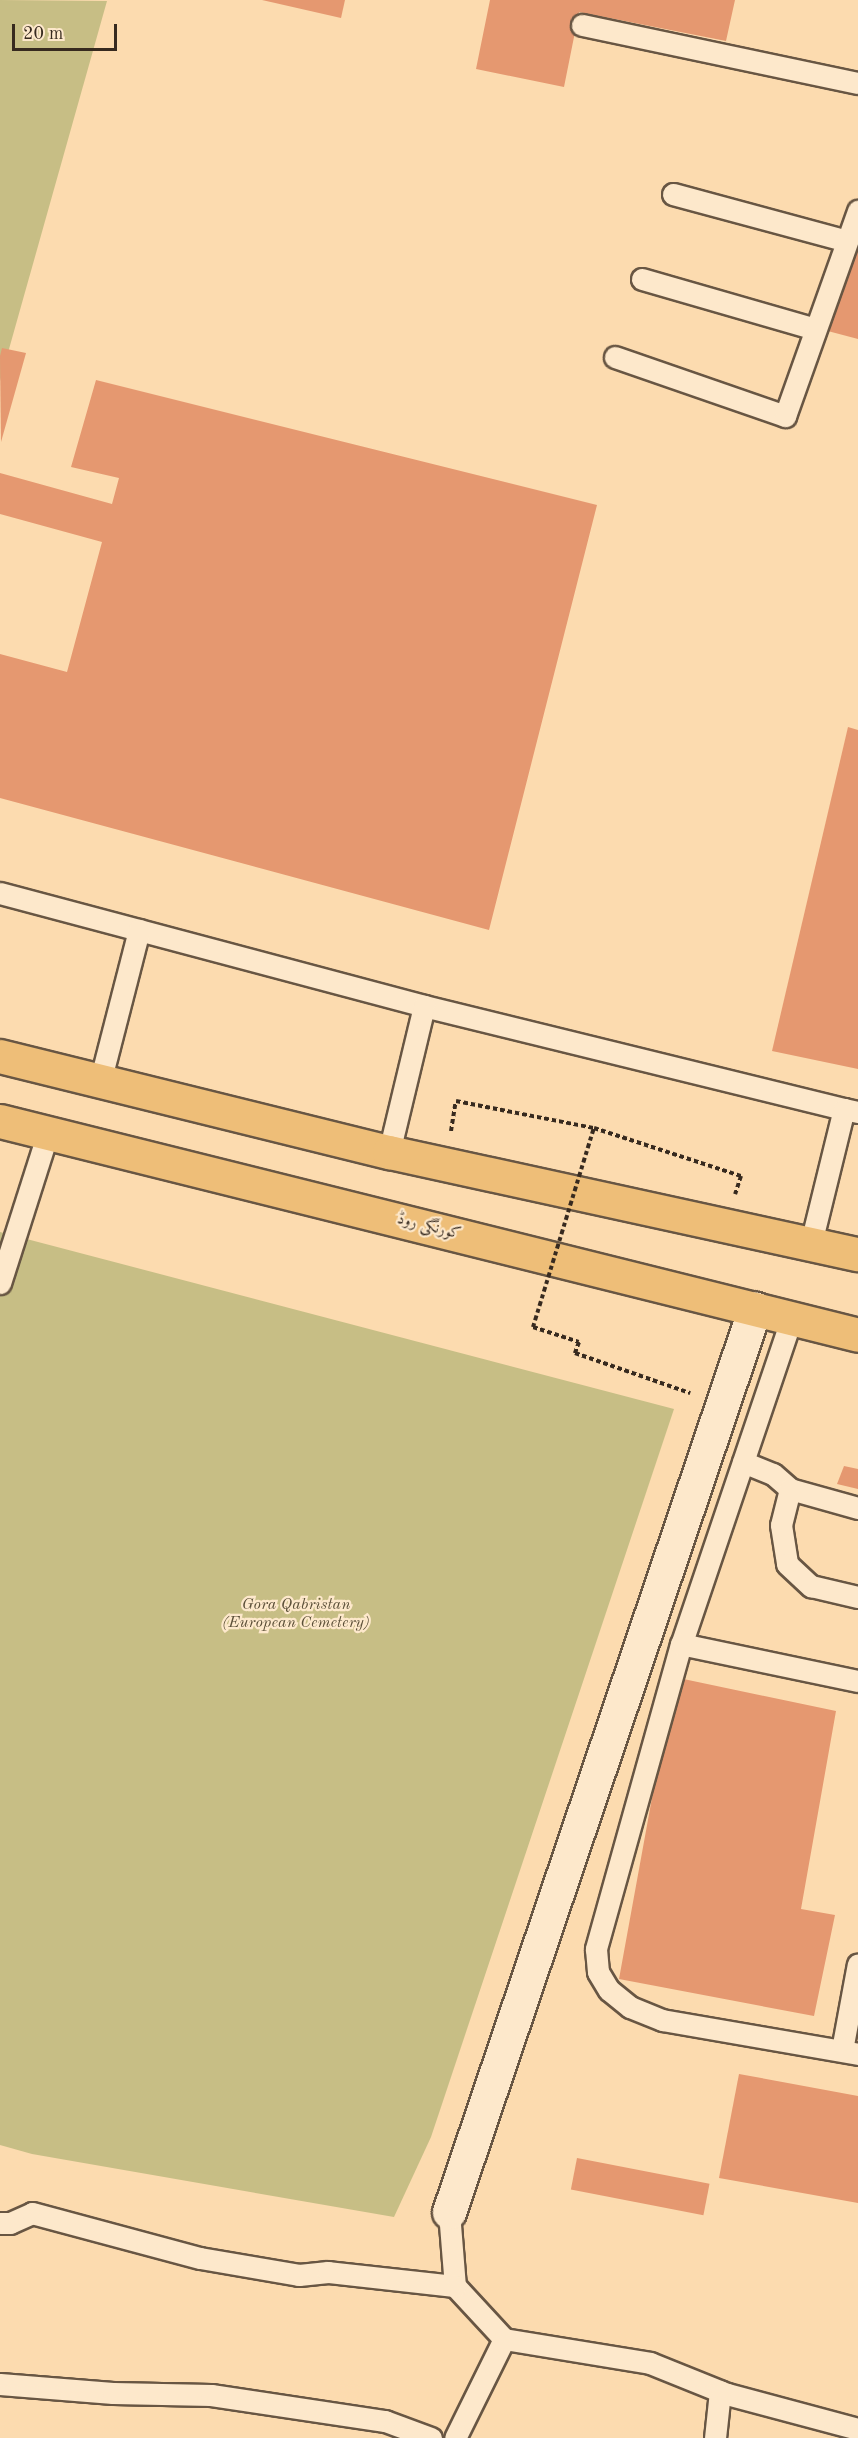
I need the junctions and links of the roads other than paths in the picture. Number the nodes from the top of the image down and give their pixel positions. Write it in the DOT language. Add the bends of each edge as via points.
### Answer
graph roads {
  1 [pos="582,25"];
  2 [pos="858,83"];
  3 [pos="673,194"];
  4 [pos="858,211"];
  5 [pos="847,241"];
  6 [pos="642,279"];
  7 [pos="816,329"];
  8 [pos="615,357"];
  9 [pos="0,892"];
  10 [pos="139,930"];
  11 [pos="424,1006"];
  12 [pos="0,1056"];
  13 [pos="100,1082"];
  14 [pos="851,1111"];
  15 [pos="0,1122"];
  16 [pos="48,1133"];
  17 [pos="389,1152"];
  18 [pos="811,1243"];
  19 [pos="858,1254"];
  20 [pos="0,1282"];
  21 [pos="755,1308"];
  22 [pos="792,1317"];
  23 [pos="858,1335"];
  24 [pos="743,1462"];
  25 [pos="790,1489"];
  26 [pos="858,1508"];
  27 [pos="858,1597"];
  28 [pos="681,1644"];
  29 [pos="858,1677"];
  30 [pos="858,1964"];
  31 [pos="850,2052"];
  32 [pos="448,2212"];
  33 [pos="0,2223"];
  34 [pos="455,2286"];
  35 [pos="504,2339"];
  36 [pos="0,2384"];
  37 [pos="720,2391"];
  38 [pos="814,2428"];
  39 [pos="858,2429"];
  40 [pos="431,2438"];
  41 [pos="455,2438"];
  42 [pos="715,2438"];
  1 -- 2 [label="lane"];
  3 -- 5 [label="lane"];
  4 -- 5 [label="lane"];
  5 -- 7 [label="lane"];
  6 -- 7 [label="lane"];
  7 -- 8 [label="lane" via="784,416"];
  9 -- 10 [label="lane"];
  10 -- 11 [label="lane"];
  10 -- 13 [label="lane"];
  11 -- 14 [label="lane"];
  11 -- 17 [label="lane"];
  12 -- 13 [label="main road"];
  13 -- 17 [label="main road"];
  14 -- 18 [label="lane"];
  15 -- 16 [label="main road, کورنگی روڈ"];
  16 -- 20 [label="lane"];
  16 -- 21 [label="main road, کورنگی روڈ"];
  17 -- 18 [label="main road"];
  18 -- 19 [label="main road"];
  21 -- 22 [label="main road, کورنگی روڈ"];
  21 -- 32 [label="street"];
  22 -- 23 [label="main road, کورنگی روڈ"];
  22 -- 24 [label="lane"];
  24 -- 25 [label="lane" via="773,1474"];
  24 -- 28 [label="lane"];
  25 -- 26 [label="lane"];
  25 -- 27 [label="lane" via="781,1525 787,1564 811,1586"];
  28 -- 29 [label="lane"];
  28 -- 31 [label="lane" via="596,1949 598,1972 609,1990 630,2007 662,2020"];
  30 -- 31 [label="lane"];
  32 -- 34 [label="lane"];
  33 -- 34 [label="lane" via="10,2223 32,2212 200,2258 299,2275 328,2272"];
  34 -- 35 [label="lane"];
  35 -- 37 [label="lane" via="627,2357"];
  35 -- 41 [label="lane"];
  36 -- 40 [label="lane" via="113,2394 211,2395 385,2421"];
  37 -- 38 [label="lane"];
  37 -- 42 [label="lane"];
  38 -- 39 [label="lane"];
}
